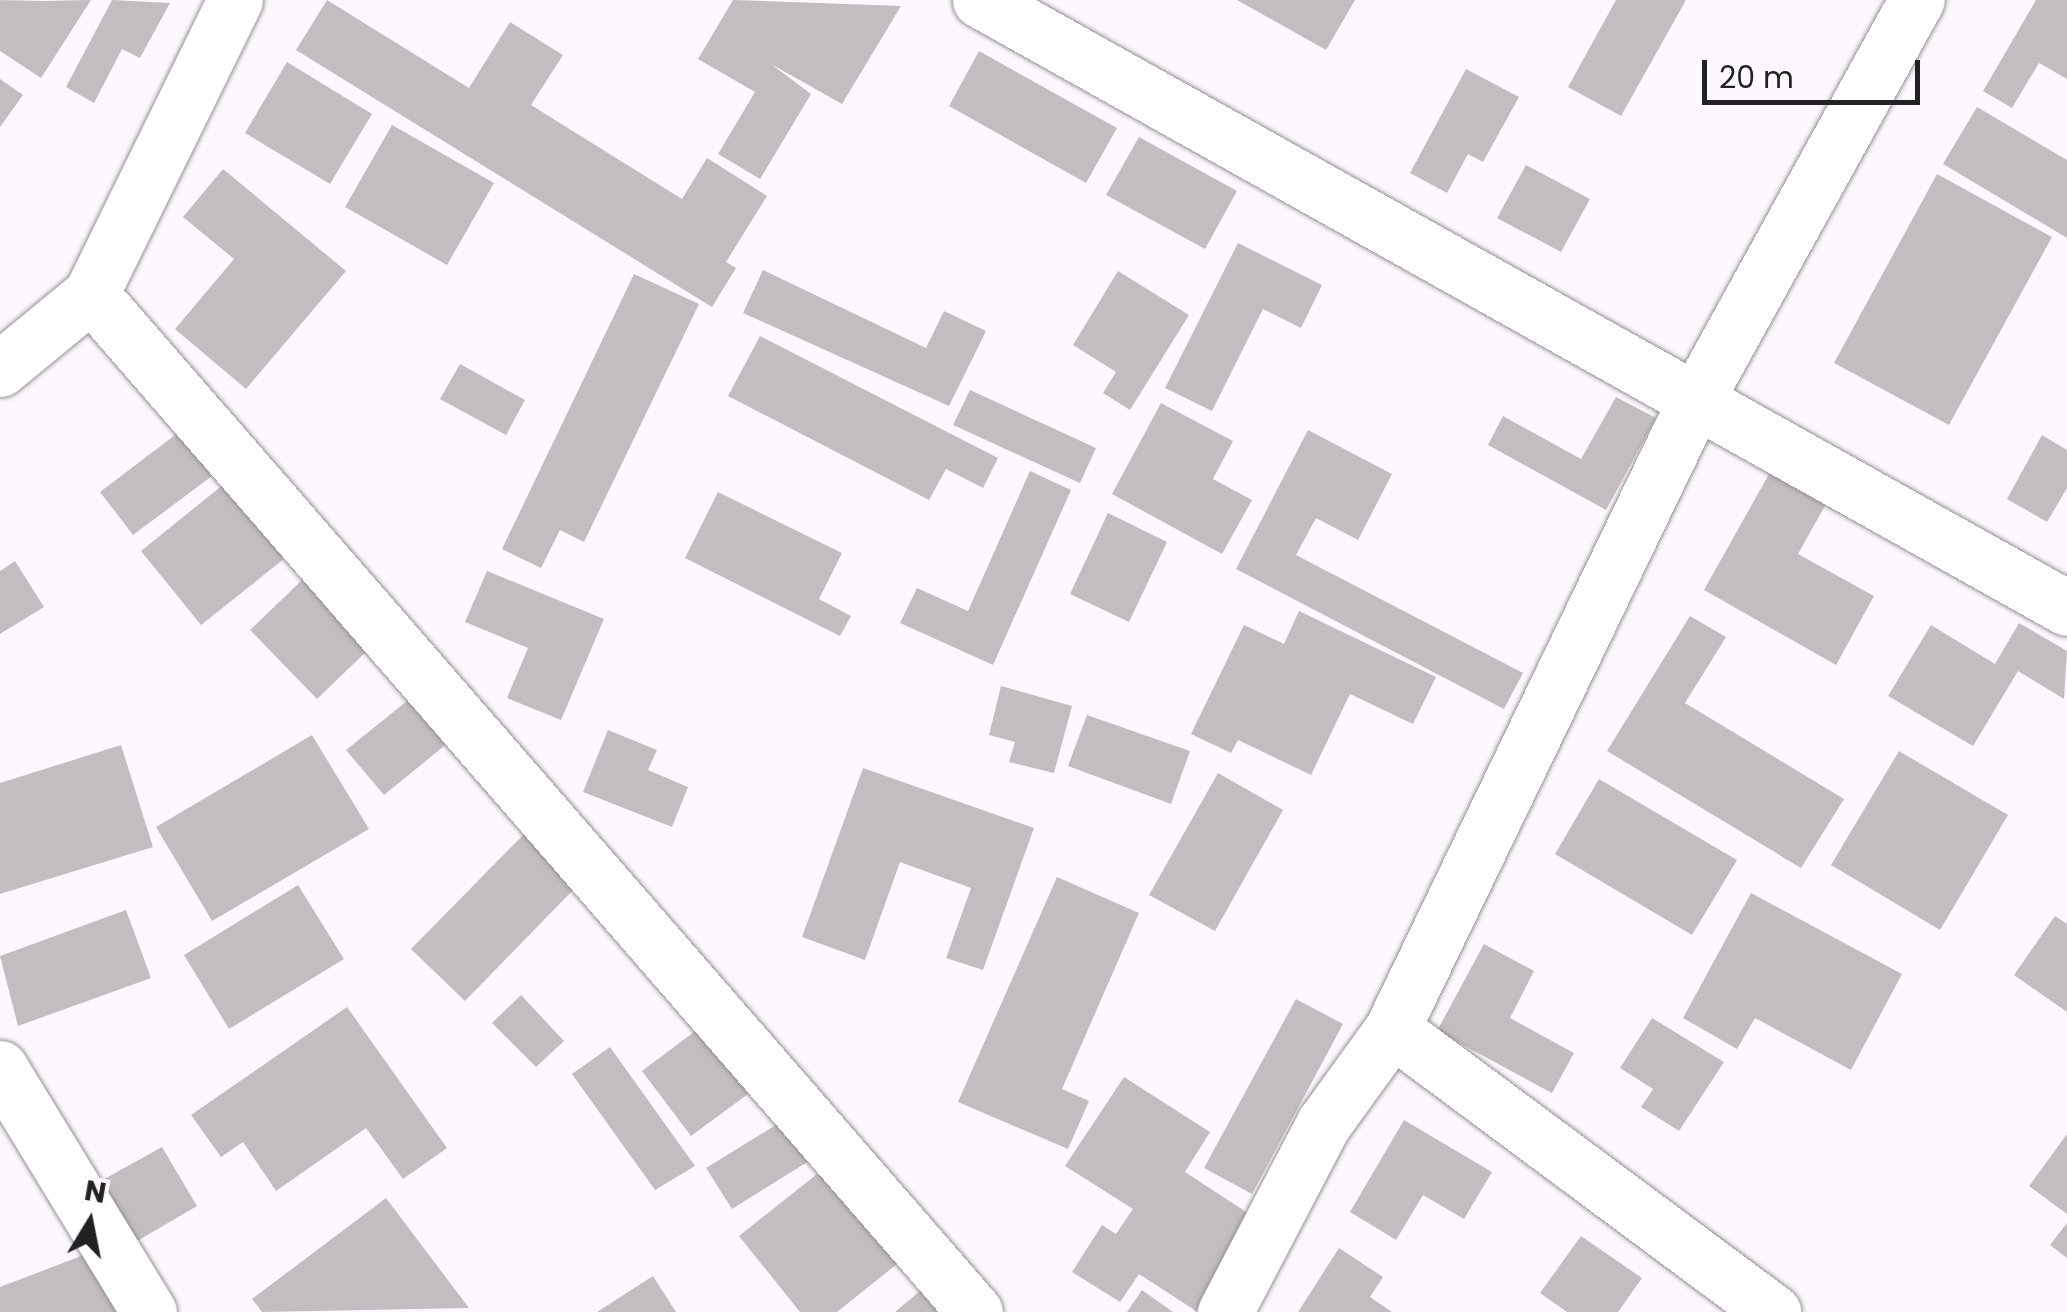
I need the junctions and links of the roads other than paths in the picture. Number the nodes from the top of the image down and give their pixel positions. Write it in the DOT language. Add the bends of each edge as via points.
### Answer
graph roads {
  1 [pos="235,0"];
  2 [pos="980,0"];
  3 [pos="1917,0"];
  4 [pos="91,294"];
  5 [pos="0,369"];
  6 [pos="1693,405"];
  7 [pos="2067,608"];
  8 [pos="1392,1029"];
  9 [pos="0,1068"];
  10 [pos="149,1312"];
  11 [pos="975,1312"];
  12 [pos="1225,1312"];
  13 [pos="1773,1312"];
  1 -- 4 [label="street"];
  2 -- 6 [label="street"];
  3 -- 6 [label="street"];
  4 -- 5 [label="street"];
  4 -- 11 [label="street"];
  6 -- 7 [label="street"];
  6 -- 8 [label="street"];
  8 -- 12 [label="street" via="1324,1123"];
  8 -- 13 [label="street"];
  9 -- 10 [label="street"];
}
